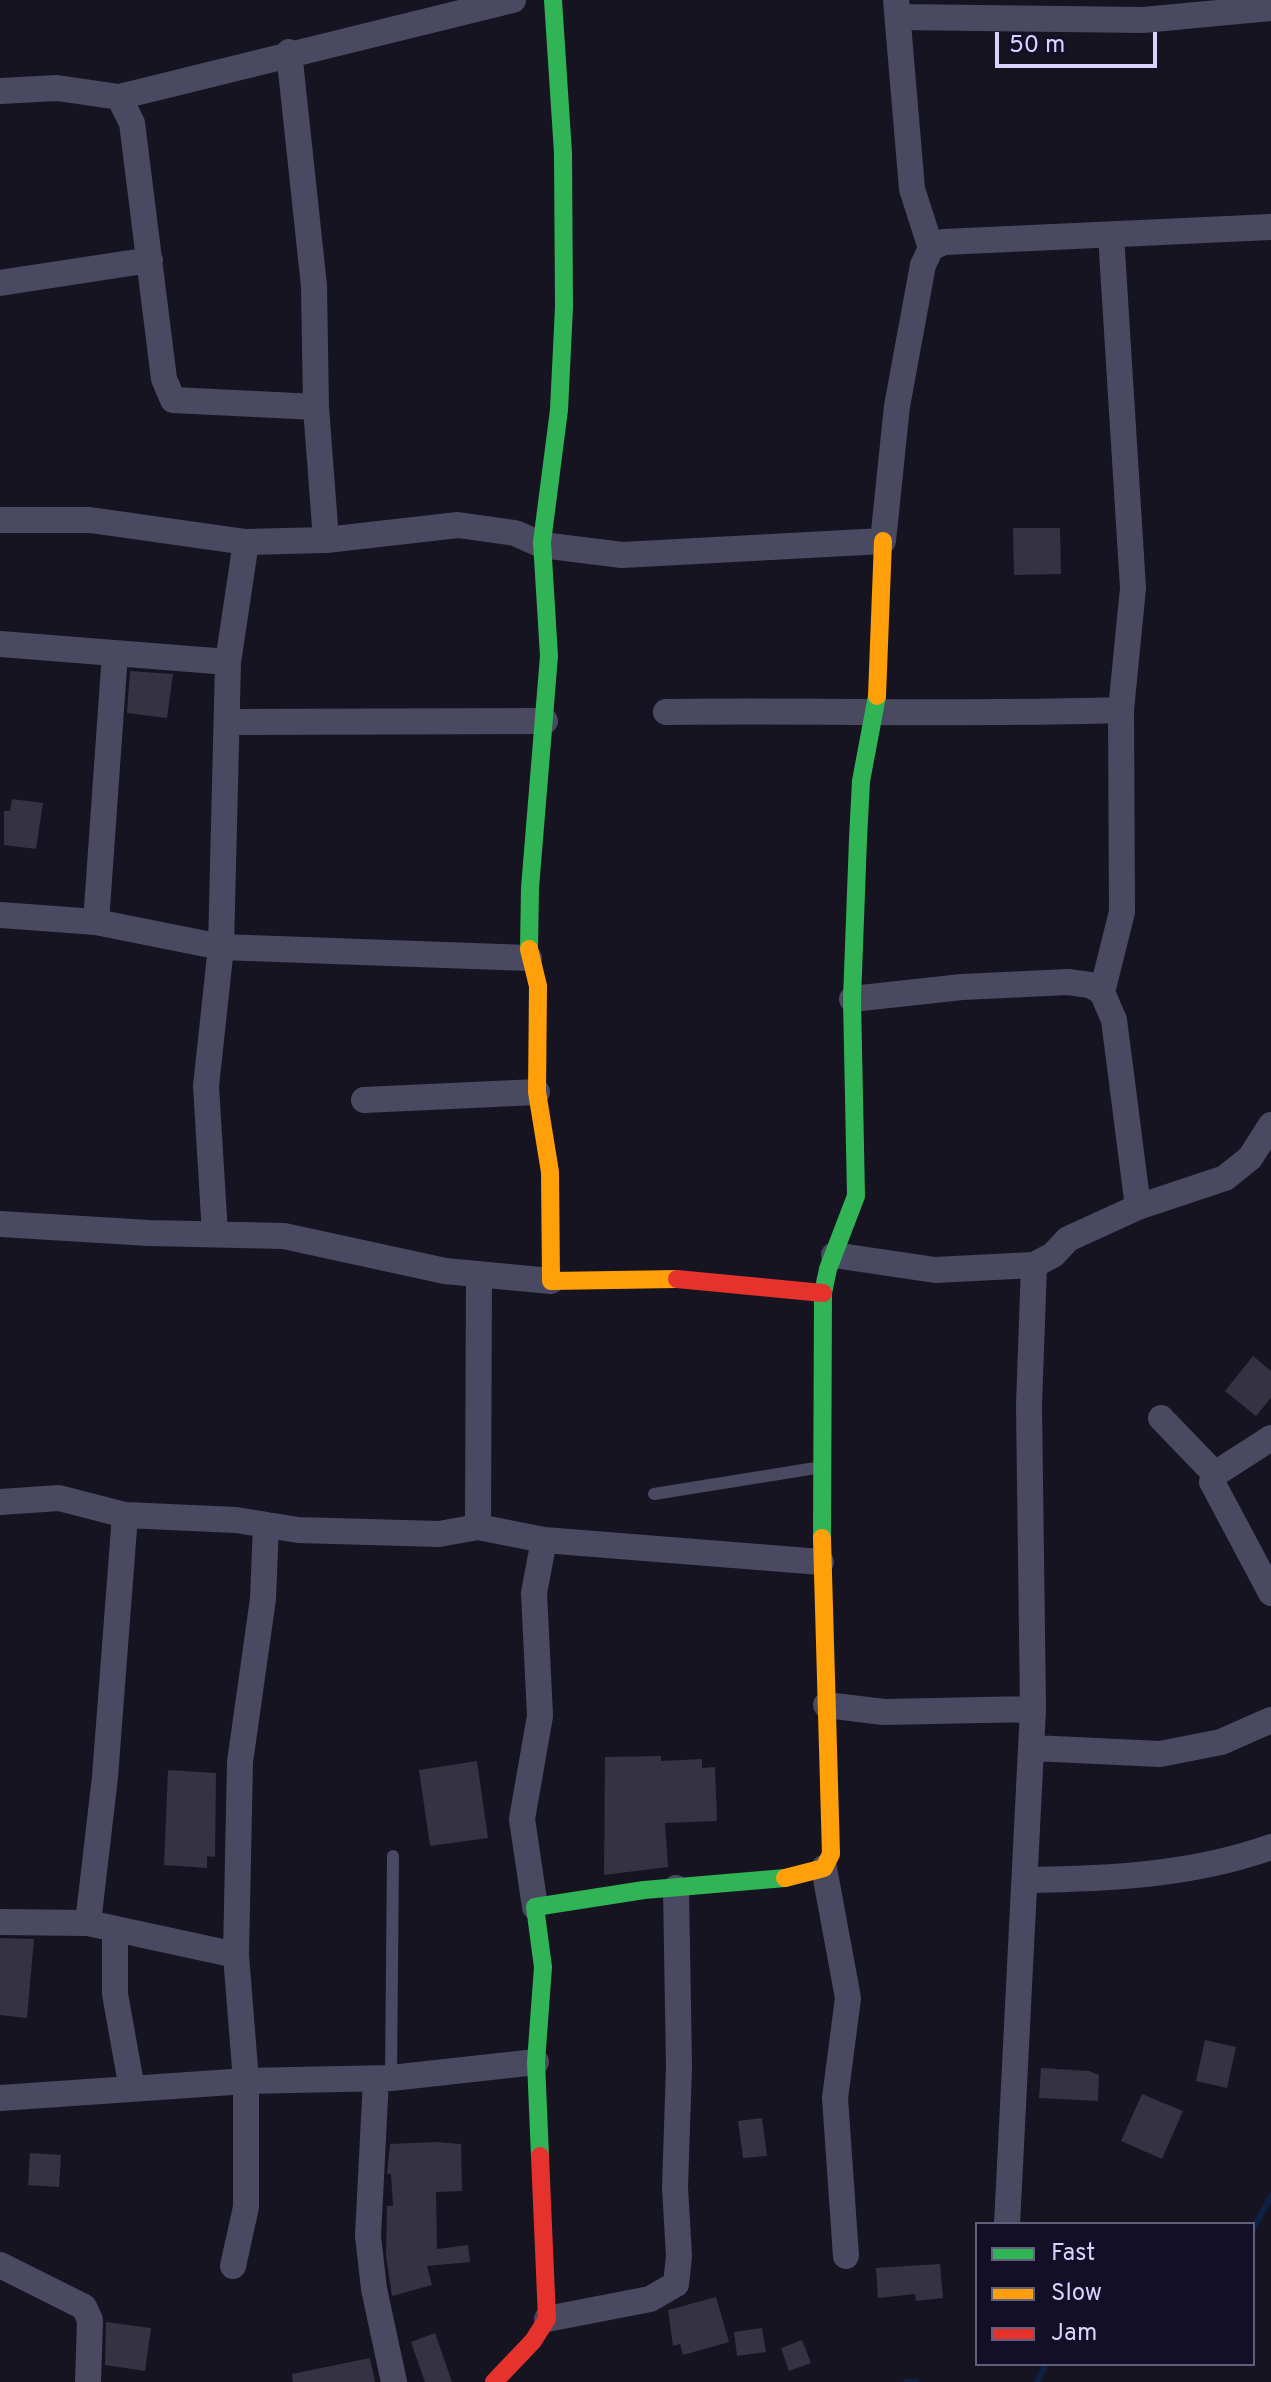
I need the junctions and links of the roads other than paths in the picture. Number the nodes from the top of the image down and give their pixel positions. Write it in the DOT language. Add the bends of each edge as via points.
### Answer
graph roads {
  1 [pos="513,0"];
  2 [pos="553,0"];
  3 [pos="897,8"];
  4 [pos="1183,8"];
  5 [pos="1271,8"];
  6 [pos="289,52"];
  7 [pos="0,91"];
  8 [pos="119,97"];
  9 [pos="1271,227"];
  10 [pos="1111,235"];
  11 [pos="931,248"];
  12 [pos="150,260"];
  13 [pos="0,283"];
  14 [pos="316,407"];
  15 [pos="0,520"];
  16 [pos="326,540"];
  17 [pos="883,541"];
  18 [pos="246,542"];
  19 [pos="542,545"];
  20 [pos="0,644"];
  21 [pos="115,653"];
  22 [pos="228,662"];
  23 [pos="876,710"];
  24 [pos="1121,710"];
  25 [pos="666,712"];
  26 [pos="545,721"];
  27 [pos="228,722"];
  28 [pos="0,915"];
  29 [pos="96,922"];
  30 [pos="221,947"];
  31 [pos="529,958"];
  32 [pos="1102,992"];
  33 [pos="852,999"];
  34 [pos="537,1092"];
  35 [pos="364,1100"];
  36 [pos="1271,1125"];
  37 [pos="1138,1207"];
  38 [pos="0,1224"];
  39 [pos="215,1234"];
  40 [pos="834,1255"];
  41 [pos="1034,1265"];
  42 [pos="479,1274"];
  43 [pos="551,1281"];
  44 [pos="823,1293"];
  45 [pos="1161,1418"];
  46 [pos="1271,1438"];
  47 [pos="825,1467"];
  48 [pos="1215,1474"];
  49 [pos="654,1494"];
  50 [pos="0,1502"];
  51 [pos="125,1515"];
  52 [pos="266,1525"];
  53 [pos="478,1527"];
  54 [pos="544,1540"];
  55 [pos="821,1562"];
  56 [pos="1271,1593"];
  57 [pos="826,1705"];
  58 [pos="1033,1709"];
  59 [pos="1271,1720"];
  60 [pos="1033,1748"];
  61 [pos="1271,1847"];
  62 [pos="393,1856"];
  63 [pos="824,1868"];
  64 [pos="1025,1880"];
  65 [pos="676,1888"];
  66 [pos="535,1907"];
  67 [pos="0,1922"];
  68 [pos="88,1923"];
  69 [pos="115,1931"];
  70 [pos="236,1955"];
  71 [pos="536,2062"];
  72 [pos="383,2078"];
  73 [pos="246,2081"];
  74 [pos="132,2089"];
  75 [pos="0,2098"];
  76 [pos="1007,2222"];
  77 [pos="846,2256"];
  78 [pos="0,2265"];
  79 [pos="233,2266"];
  80 [pos="547,2319"];
  81 [pos="88,2382"];
  82 [pos="394,2382"];
  83 [pos="494,2382"];
  1 -- 6 [label="street"];
  2 -- 19 [label="street" via="564,123 565,301 559,411"];
  3 -- 4 [label="street" via="1095,20"];
  3 -- 11 [label="street" via="912,189"];
  4 -- 5 [label="street"];
  6 -- 8 [label="street"];
  6 -- 14 [label="street" via="314,286"];
  7 -- 8 [label="street" via="57,88"];
  8 -- 12 [label="street" via="132,123"];
  9 -- 10 [label="street"];
  10 -- 11 [label="street" via="944,242"];
  10 -- 24 [label="street" via="1133,588"];
  11 -- 17 [label="street" via="923,265 897,406"];
  12 -- 13 [label="street"];
  12 -- 14 [label="street" via="164,379 173,400"];
  14 -- 16 [label="street"];
  15 -- 18 [label="street" via="90,520"];
  16 -- 18 [label="street"];
  16 -- 19 [label="street" via="458,525 515,533"];
  17 -- 19 [label="street" via="670,555"];
  17 -- 23 [label="street"];
  18 -- 22 [label="street"];
  19 -- 26 [label="street" via="549,655"];
  20 -- 21 [label="street"];
  21 -- 22 [label="street"];
  21 -- 29 [label="street"];
  22 -- 27 [label="street"];
  23 -- 24 [label="street"];
  23 -- 25 [label="street"];
  23 -- 33 [label="street" via="861,781"];
  24 -- 32 [label="street" via="1122,912"];
  26 -- 27 [label="street"];
  26 -- 31 [label="street"];
  27 -- 30 [label="street"];
  28 -- 29 [label="street"];
  29 -- 30 [label="street"];
  30 -- 31 [label="street"];
  30 -- 39 [label="street" via="206,1086"];
  31 -- 34 [label="street" via="538,986"];
  32 -- 33 [label="street" via="1068,982"];
  32 -- 37 [label="street" via="1114,1020"];
  33 -- 40 [label="street" via="856,1196"];
  34 -- 35 [label="street"];
  34 -- 43 [label="street" via="550,1172"];
  36 -- 37 [label="street" via="1250,1158 1225,1178"];
  37 -- 41 [label="street" via="1068,1239"];
  38 -- 39 [label="street"];
  39 -- 42 [label="street" via="284,1236"];
  40 -- 41 [label="street" via="935,1270"];
  40 -- 44 [label="street"];
  41 -- 58 [label="street" via="1029,1405"];
  42 -- 43 [label="street"];
  42 -- 53 [label="street"];
  43 -- 44 [label="street" via="686,1279"];
  44 -- 47 [label="street"];
  45 -- 48 [label="street"];
  46 -- 48 [label="street"];
  47 -- 49 [label="lane"];
  47 -- 55 [label="street"];
  48 -- 56 [label="street" via="1214,1488"];
  50 -- 51 [label="street" via="59,1498"];
  51 -- 52 [label="street"];
  51 -- 68 [label="street"];
  52 -- 53 [label="street" via="439,1534"];
  52 -- 70 [label="street" via="263,1599 240,1762"];
  53 -- 54 [label="street"];
  54 -- 55 [label="street"];
  54 -- 66 [label="street" via="534,1593 540,1716 522,1819"];
  55 -- 57 [label="street"];
  57 -- 58 [label="street" via="884,1712"];
  57 -- 63 [label="street" via="831,1854"];
  58 -- 60 [label="street"];
  59 -- 60 [label="street" via="1221,1742 1160,1754"];
  60 -- 64 [label="street"];
  61 -- 64 [label="street" via="1160,1873"];
  62 -- 72 [label="lane"];
  63 -- 65 [label="street" via="798,1877"];
  63 -- 77 [label="street" via="848,1998 835,2098"];
  64 -- 76 [label="street"];
  65 -- 66 [label="street"];
  65 -- 80 [label="street" via="676,2284 650,2299"];
  66 -- 71 [label="street" via="543,1967"];
  67 -- 68 [label="street"];
  68 -- 69 [label="street"];
  69 -- 70 [label="street"];
  69 -- 74 [label="street" via="115,1994"];
  70 -- 73 [label="street"];
  71 -- 72 [label="street"];
  71 -- 80 [label="street"];
  72 -- 73 [label="street"];
  72 -- 82 [label="street" via="368,2236"];
  73 -- 74 [label="street"];
  73 -- 79 [label="street" via="246,2207"];
  74 -- 75 [label="street"];
  78 -- 81 [label="street" via="84,2307 90,2320"];
  80 -- 83 [label="street"];
}
